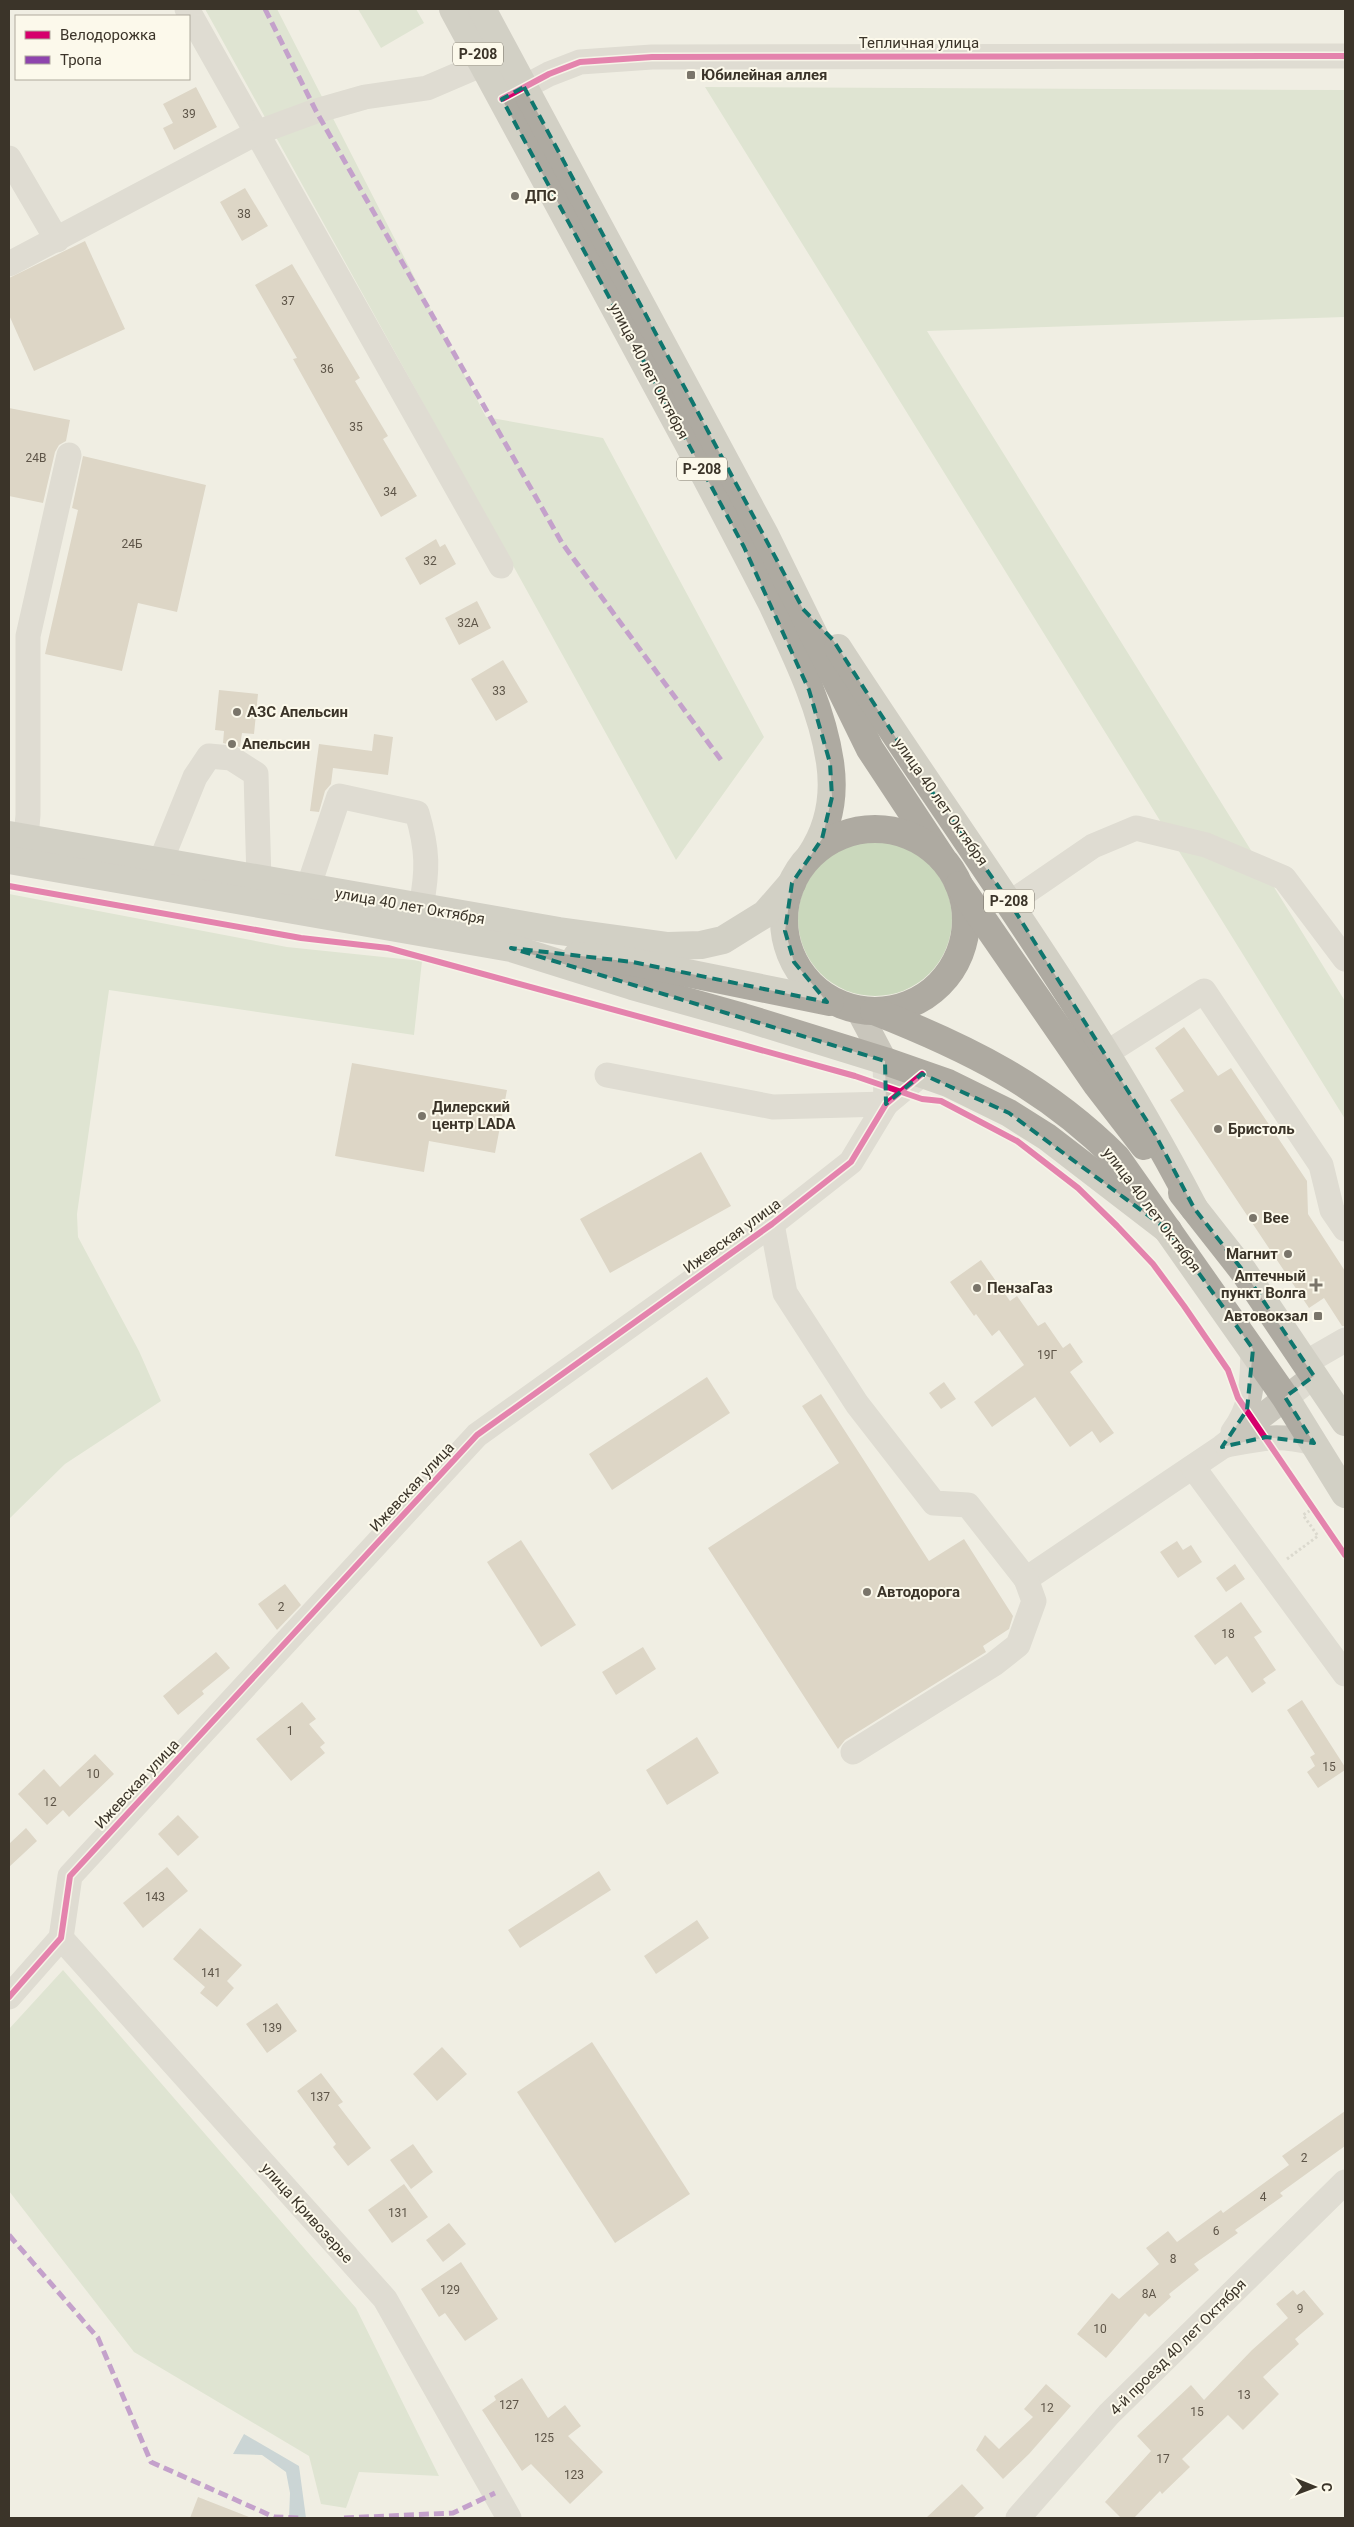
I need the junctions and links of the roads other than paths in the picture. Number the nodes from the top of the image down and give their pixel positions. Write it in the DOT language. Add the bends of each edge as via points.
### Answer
graph roads {
  1 [pos="187,9"];
  2 [pos="453,9"];
  3 [pos="482,9"];
  4 [pos="1345,56"];
  5 [pos="483,64"];
  6 [pos="513,93"];
  7 [pos="256,133"];
  8 [pos="9,158"];
  9 [pos="58,240"];
  10 [pos="9,264"];
  11 [pos="70,455"];
  12 [pos="501,566"];
  13 [pos="803,609"];
  14 [pos="17,836"];
  15 [pos="810,856"];
  16 [pos="942,858"];
  17 [pos="9,860"];
  18 [pos="160,863"];
  19 [pos="259,880"];
  20 [pos="792,883"];
  21 [pos="959,885"];
  22 [pos="308,888"];
  23 [pos="1010,903"];
  24 [pos="421,907"];
  25 [pos="511,948"];
  26 [pos="1345,959"];
  27 [pos="858,1009"];
  28 [pos="1105,1054"];
  29 [pos="885,1061"];
  30 [pos="922,1074"];
  31 [pos="607,1075"];
  32 [pos="886,1104"];
  33 [pos="1194,1208"];
  34 [pos="772,1224"];
  35 [pos="1345,1229"];
  36 [pos="1168,1230"];
  37 [pos="1345,1340"];
  38 [pos="1253,1349"];
  39 [pos="1310,1370"];
  40 [pos="1285,1396"];
  41 [pos="1345,1422"];
  42 [pos="1314,1443"];
  43 [pos="1222,1446"];
  44 [pos="1193,1467"];
  45 [pos="1345,1494"];
  46 [pos="1026,1579"];
  47 [pos="1345,1674"];
  48 [pos="853,1752"];
  49 [pos="61,1938"];
  50 [pos="9,1997"];
  51 [pos="1345,2182"];
  52 [pos="509,2518"];
  53 [pos="1018,2518"];
  1 -- 7 [label="street"];
  2 -- 5 [label="main road, улица 40 лет Октября / Р-208"];
  3 -- 6 [label="main road, улица 40 лет Октября / Р-208"];
  4 -- 6 [label="street, Тепличная улица" via="652,57 580,62"];
  5 -- 6 [label="main road, улица 40 лет Октября / Р-208"];
  5 -- 7 [label="street" via="427,88 365,97"];
  6 -- 13 [label="main road, улица 40 лет Октября / Р-208"];
  6 -- 15 [label="main road, улица 40 лет Октября / Р-208" via="792,645 830,762 832,797 827,823 822,839"];
  7 -- 9 [label="street"];
  7 -- 12 [label="street"];
  8 -- 9 [label="street"];
  9 -- 10 [label="street"];
  11 -- 14 [label="street" via="28,636 28,815"];
  13 -- 16 [label="main road, улица 40 лет Октября / Р-208" via="870,749"];
  13 -- 23 [label="main road, улица 40 лет Октября / Р-208" via="833,640 914,766"];
  14 -- 18 [label="main road, улица 40 лет Октября"];
  15 -- 16 [label="main road, улица 40 лет Октября" via="844,835 885,829 916,838"];
  15 -- 20 [label="main road, улица 40 лет Октября"];
  16 -- 21 [label="main road, улица 40 лет Октября"];
  17 -- 25 [label="main road, улица 40 лет Октября"];
  18 -- 19 [label="main road, улица 40 лет Октября"];
  18 -- 19 [label="street" via="195,776 209,756 231,758 256,774"];
  19 -- 22 [label="main road, улица 40 лет Октября"];
  20 -- 24 [label="main road, улица 40 лет Октября" via="765,914 746,928 723,940 701,945 632,942"];
  20 -- 27 [label="main road, улица 40 лет Октября" via="784,915 788,947 794,962 814,988"];
  21 -- 27 [label="main road, улица 40 лет Октября" via="965,909 965,934 962,950 946,978 921,999 898,1008"];
  21 -- 33 [label="main road, улица 40 лет Октября" via="1096,1085"];
  22 -- 24 [label="main road, улица 40 лет Октября"];
  22 -- 24 [label="street" via="339,796 417,813 426,843 426,882"];
  23 -- 26 [label="street" via="1093,846 1136,828 1206,845 1284,878"];
  23 -- 28 [label="main road, улица 40 лет Октября / Р-208"];
  25 -- 27 [label="main road" via="632,962"];
  25 -- 29 [label="main road, улица 40 лет Октября"];
  27 -- 29 [label="street"];
  27 -- 36 [label="main road, улица 40 лет Октября" via="937,1036 988,1061 1052,1102 1089,1130 1117,1158"];
  28 -- 33 [label="main road, улица 40 лет Октября / Р-208" via="1155,1134"];
  28 -- 35 [label="street" via="1204,991 1321,1165 1332,1210"];
  29 -- 30 [label="main road, улица 40 лет Октября"];
  29 -- 32 [label="street"];
  30 -- 32 [label="street, Ижевская улица"];
  30 -- 36 [label="main road, улица 40 лет Октября" via="974,1096 1031,1128"];
  31 -- 32 [label="street" via="773,1107"];
  32 -- 34 [label="street, Ижевская улица" via="851,1162"];
  33 -- 39 [label="main road, улица 40 лет Октября" via="1244,1272"];
  34 -- 46 [label="street" via="785,1293 857,1404 934,1503 968,1505"];
  34 -- 49 [label="street, Ижевская улица" via="477,1436 70,1876"];
  36 -- 38 [label="main road, улица 40 лет Октября"];
  37 -- 39 [label="street"];
  38 -- 40 [label="main road, улица 40 лет Октября"];
  38 -- 43 [label="street" via="1247,1410"];
  39 -- 40 [label="street"];
  39 -- 41 [label="main road, улица 40 лет Октября"];
  40 -- 42 [label="main road, улица 40 лет Октября"];
  40 -- 43 [label="street"];
  42 -- 43 [label="street" via="1287,1437 1266,1437"];
  42 -- 45 [label="main road, улица 40 лет Октября"];
  43 -- 44 [label="street"];
  44 -- 46 [label="street"];
  44 -- 47 [label="street"];
  46 -- 48 [label="street" via="1034,1601 1018,1645 994,1664"];
  49 -- 50 [label="street"];
  49 -- 52 [label="street, улица Кривозерье" via="385,2299"];
  51 -- 53 [label="street, 4-й проезд 40 лет Октября" via="1109,2414"];
}
